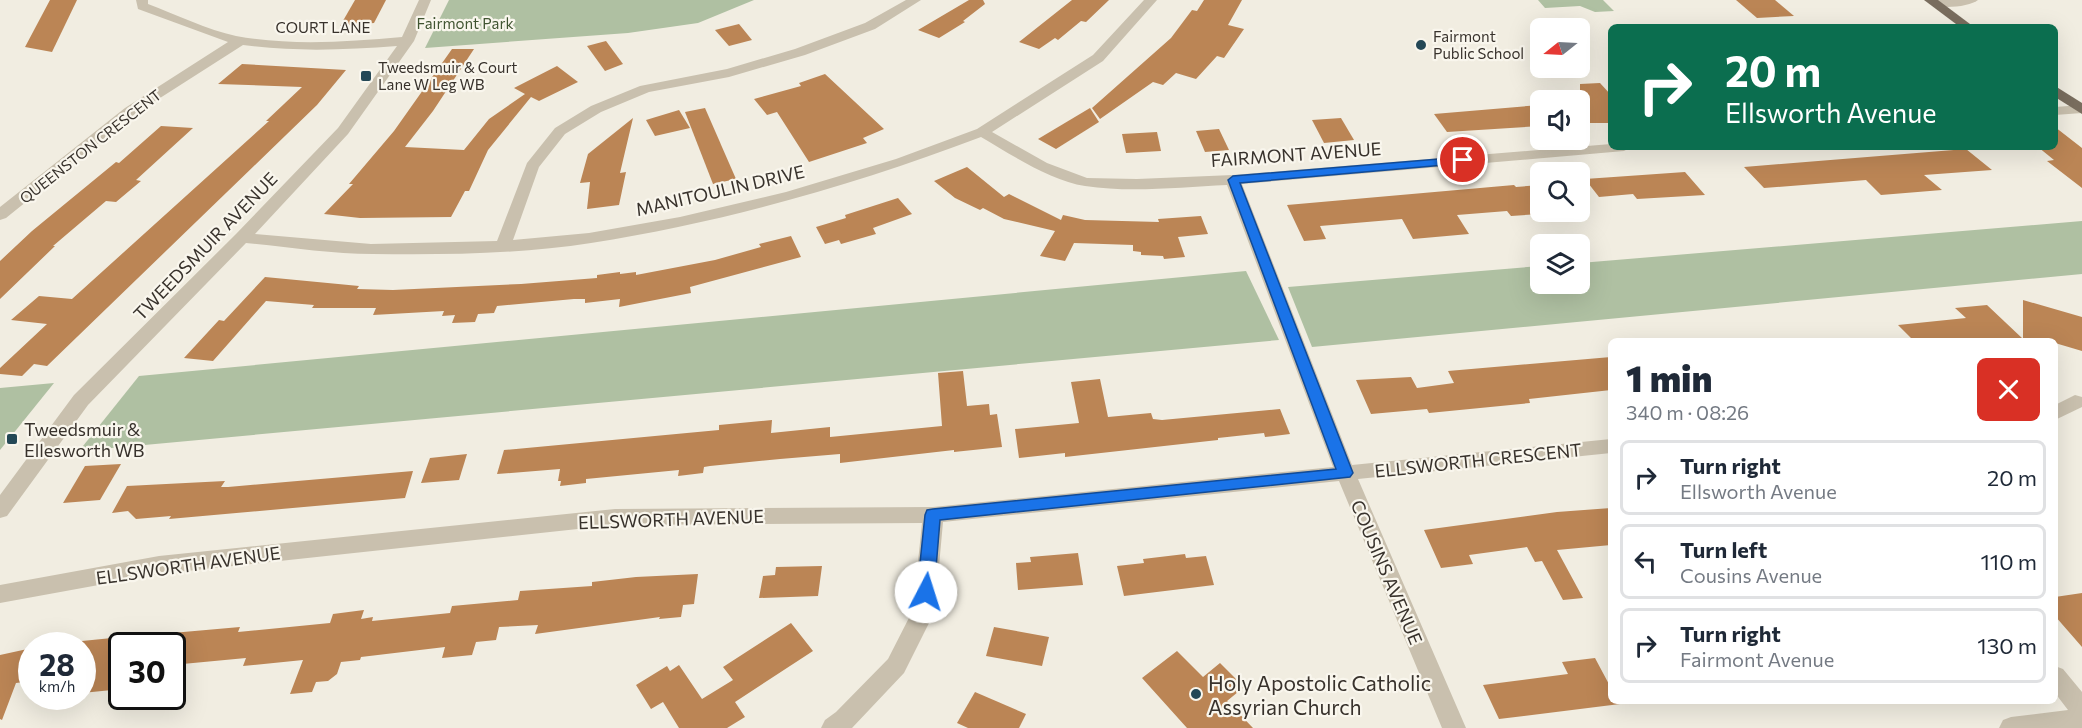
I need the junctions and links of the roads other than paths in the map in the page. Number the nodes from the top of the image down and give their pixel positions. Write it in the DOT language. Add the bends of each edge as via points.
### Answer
graph roads {
  1 [pos="142,0"];
  2 [pos="425,0"];
  3 [pos="915,0"];
  4 [pos="1150,0"];
  5 [pos="1972,0"];
  6 [pos="1932,2"];
  7 [pos="1964,24"];
  8 [pos="241,40"];
  9 [pos="407,41"];
  10 [pos="2058,92"];
  11 [pos="2081,109"];
  12 [pos="2058,111"];
  13 [pos="982,132"];
  14 [pos="1608,148"];
  15 [pos="1233,180"];
  16 [pos="0,215"];
  17 [pos="242,238"];
  18 [pos="503,246"];
  19 [pos="2075,402"];
  20 [pos="2058,411"];
  21 [pos="1608,446"];
  22 [pos="1345,473"];
  23 [pos="0,510"];
  24 [pos="933,515"];
  25 [pos="0,594"];
  26 [pos="2058,680"];
  27 [pos="2082,709"];
  28 [pos="2082,718"];
  29 [pos="833,728"];
  30 [pos="1454,728"];
  31 [pos="2011,728"];
  1 -- 8 [label="street, COURT LANE" via="142,6"];
  2 -- 9 [label="street, TWEEDSMUIR AVENUE"];
  3 -- 18 [label="street" via="870,26 800,52 729,73 645,89 596,109 560,131 532,166"];
  4 -- 13 [label="street, MANITOULIN DRIVE" via="1098,58"];
  5 -- 6 [label="street"];
  6 -- 7 [label="main road"];
  8 -- 9 [label="street, COURT LANE" via="281,46"];
  8 -- 16 [label="street, QUEENSTON CRESCENT" via="130,111"];
  9 -- 17 [label="street, TWEEDSMUIR AVENUE" via="343,131"];
  10 -- 11 [label="main road"];
  11 -- 12 [label="street"];
  13 -- 15 [label="street, FAIRMONT AVENUE" via="1042,166 1084,182"];
  13 -- 18 [label="street, MANITOULIN DRIVE" via="790,196 589,238"];
  14 -- 15 [label="street, FAIRMONT AVENUE"];
  15 -- 22 [label="street, COUSINS AVENUE"];
  17 -- 18 [label="street, MANITOULIN DRIVE" via="371,249"];
  17 -- 23 [label="street, TWEEDSMUIR AVENUE" via="81,400"];
  19 -- 20 [label="street"];
  21 -- 22 [label="street, ELLSWORTH CRESCENT"];
  22 -- 24 [label="street, ELLSWORTH AVENUE"];
  22 -- 30 [label="street, COUSINS AVENUE"];
  24 -- 25 [label="street, ELLSWORTH AVENUE" via="615,517 159,565"];
  24 -- 29 [label="street" via="924,611 896,666"];
  26 -- 27 [label="street"];
  28 -- 31 [label="street"];
}
